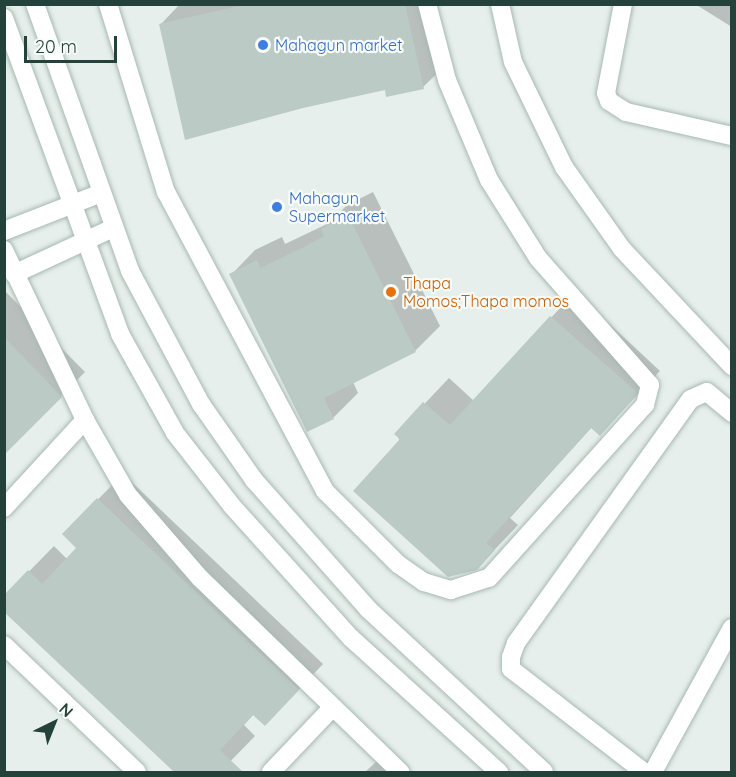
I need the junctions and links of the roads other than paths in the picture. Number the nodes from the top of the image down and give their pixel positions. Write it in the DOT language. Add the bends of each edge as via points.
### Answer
graph roads {
  1 [pos="35,4"];
  2 [pos="108,4"];
  3 [pos="427,4"];
  4 [pos="500,4"];
  5 [pos="623,4"];
  6 [pos="4,18"];
  7 [pos="732,136"];
  8 [pos="99,194"];
  9 [pos="70,206"];
  10 [pos="113,228"];
  11 [pos="4,231"];
  12 [pos="84,242"];
  13 [pos="4,250"];
  14 [pos="14,274"];
  15 [pos="732,366"];
  16 [pos="732,413"];
  17 [pos="85,420"];
  18 [pos="4,508"];
  19 [pos="732,628"];
  20 [pos="4,645"];
  21 [pos="332,708"];
  22 [pos="137,772"];
  23 [pos="271,772"];
  24 [pos="400,772"];
  25 [pos="499,772"];
  26 [pos="544,772"];
  27 [pos="644,772"];
  28 [pos="653,772"];
  1 -- 8 [label="street"];
  2 -- 3 [label="street" via="166,192 325,491 398,564 424,582 451,590 489,578 645,405 650,385 538,258 489,180 447,80"];
  4 -- 15 [label="street" via="513,62 564,167 622,249"];
  5 -- 7 [label="street" via="606,93 609,101 626,112"];
  6 -- 9 [label="street"];
  8 -- 9 [label="street"];
  8 -- 10 [label="street"];
  9 -- 11 [label="street"];
  9 -- 12 [label="street"];
  10 -- 12 [label="street"];
  10 -- 26 [label="street" via="201,404 254,480 368,609"];
  12 -- 14 [label="street"];
  12 -- 25 [label="street" via="153,397 232,506 351,638"];
  13 -- 14 [label="street"];
  14 -- 17 [label="street"];
  16 -- 27 [label="street" via="707,392 691,399 516,643 511,657 511,669"];
  17 -- 18 [label="street"];
  17 -- 21 [label="street" via="128,495 200,578"];
  19 -- 28 [label="street"];
  20 -- 22 [label="street"];
  21 -- 23 [label="street"];
  21 -- 24 [label="street"];
}
